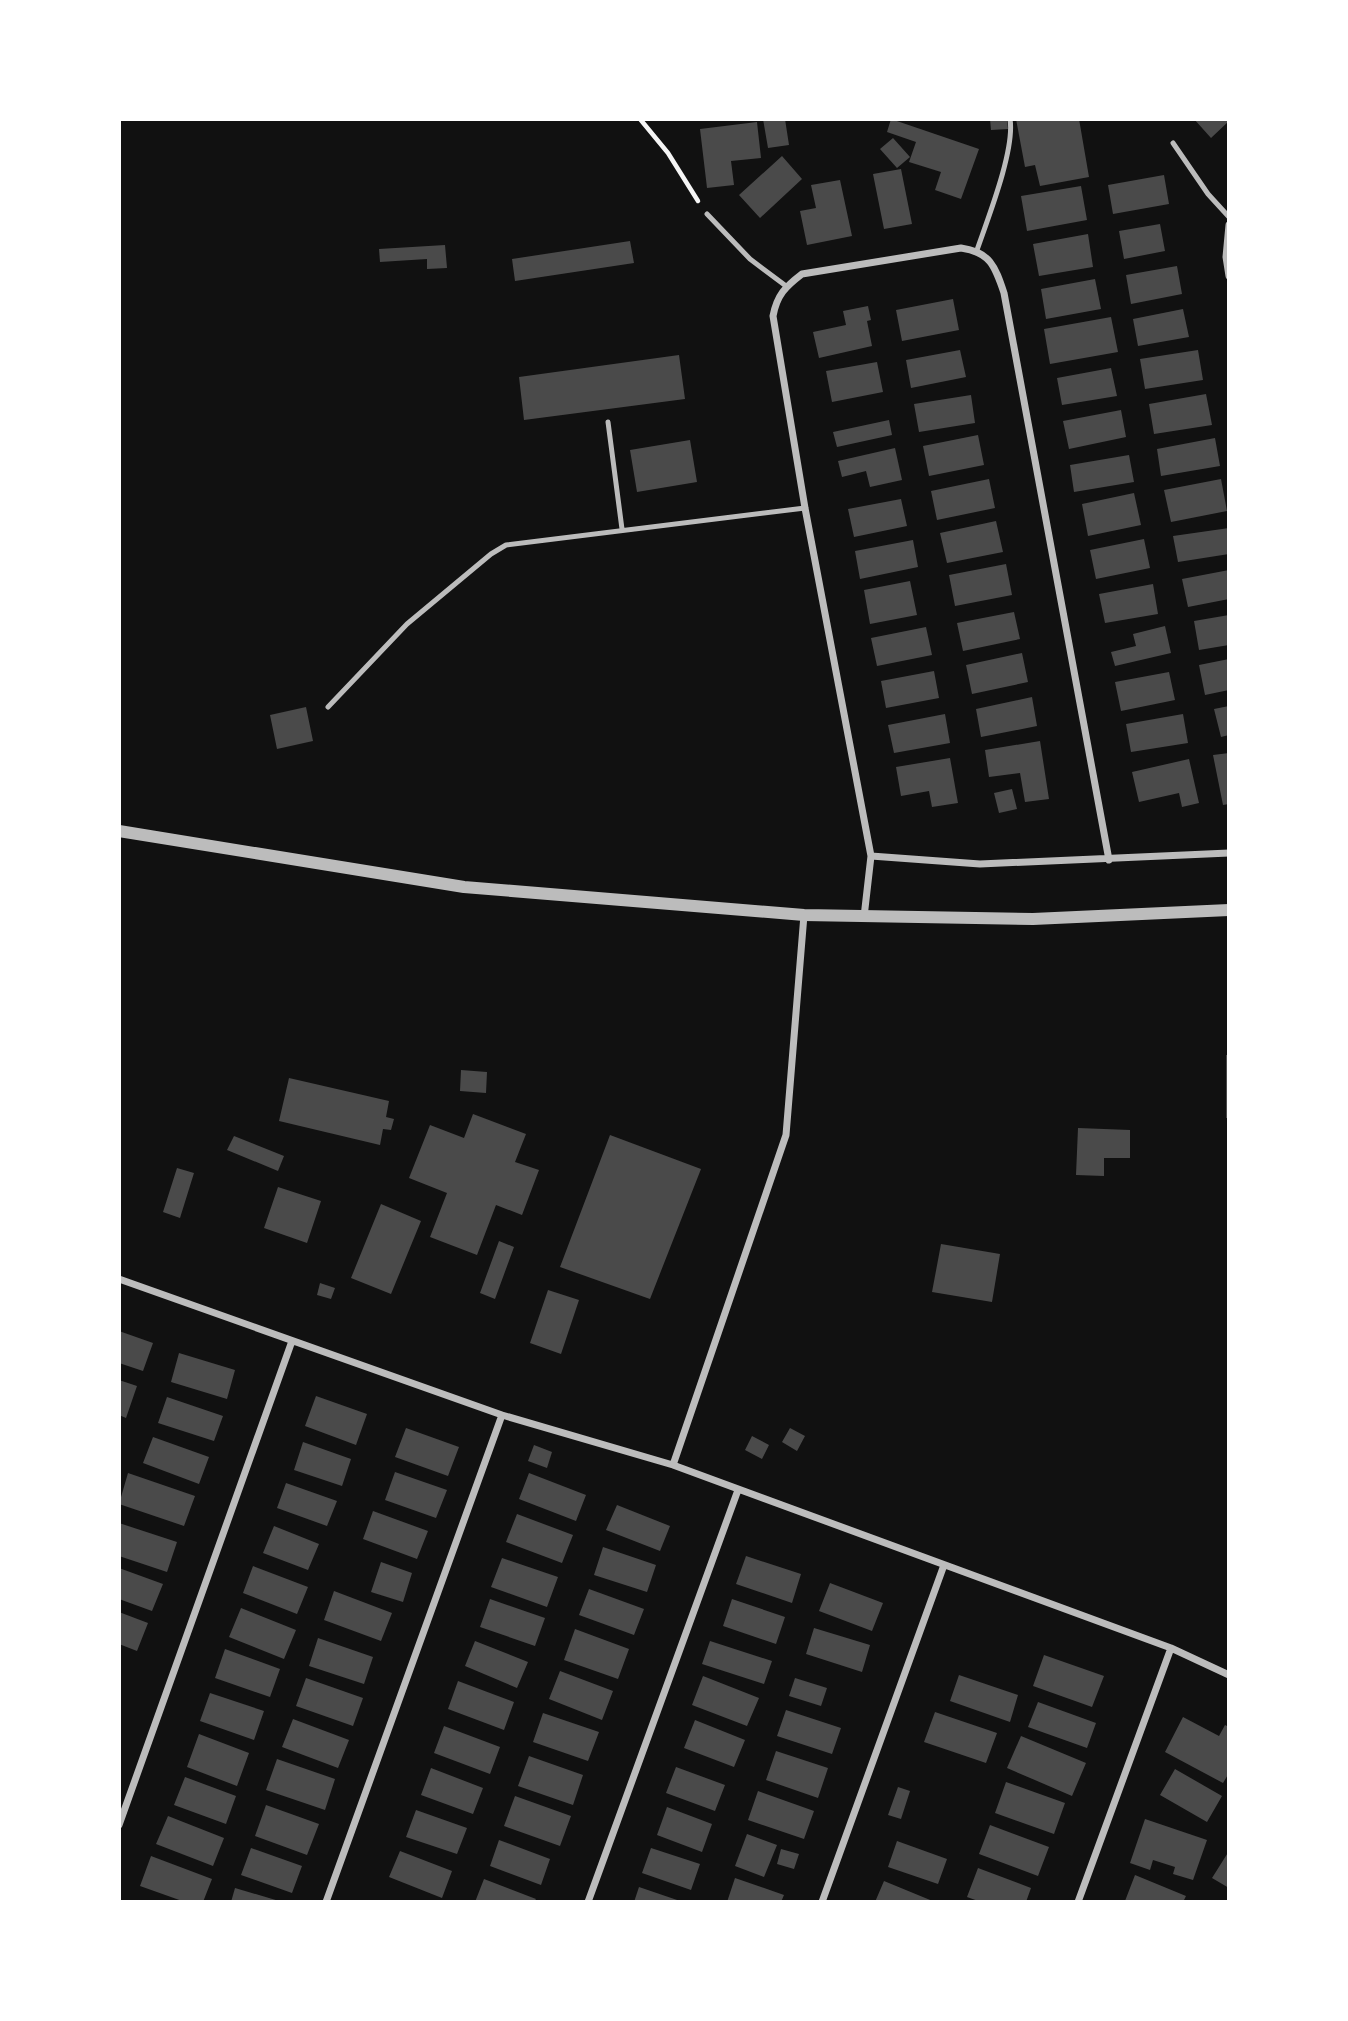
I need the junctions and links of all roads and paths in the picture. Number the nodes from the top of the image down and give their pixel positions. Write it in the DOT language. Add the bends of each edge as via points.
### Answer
graph roads {
  1 [pos="640,119"];
  2 [pos="1010,119"];
  3 [pos="1173,143"];
  4 [pos="706,214"];
  5 [pos="1229,217"];
  6 [pos="1229,225"];
  7 [pos="977,250"];
  8 [pos="1229,276"];
  9 [pos="786,286"];
  10 [pos="608,422"];
  11 [pos="805,508"];
  12 [pos="622,529"];
  13 [pos="328,707"];
  14 [pos="119,831"];
  15 [pos="1229,853"];
  16 [pos="872,856"];
  17 [pos="1109,860"];
  18 [pos="1229,910"];
  19 [pos="804,915"];
  20 [pos="864,917"];
  21 [pos="119,1279"];
  22 [pos="292,1341"];
  23 [pos="502,1415"];
  24 [pos="673,1465"];
  25 [pos="738,1490"];
  26 [pos="944,1565"];
  27 [pos="1171,1648"];
  28 [pos="1229,1675"];
  29 [pos="119,1825"];
  30 [pos="326,1902"];
  31 [pos="588,1902"];
  32 [pos="822,1902"];
  33 [pos="1078,1902"];
  1 -- 4 [label="path" via="668,153"];
  2 -- 7 [label="lane" via="1005,157"];
  3 -- 5 [label="lane"];
  4 -- 9 [label="lane" via="750,259"];
  6 -- 8 [label="street"];
  7 -- 9 [label="street" via="961,247 802,274"];
  7 -- 17 [label="street" via="997,272 1004,293"];
  9 -- 11 [label="street" via="776,298 774,328"];
  10 -- 12 [label="lane"];
  11 -- 12 [label="lane"];
  11 -- 16 [label="street"];
  12 -- 13 [label="lane" via="506,545 491,554 407,624"];
  14 -- 19 [label="street" via="464,887"];
  15 -- 17 [label="street"];
  16 -- 17 [label="street" via="980,864"];
  16 -- 20 [label="street"];
  18 -- 20 [label="street" via="1033,919"];
  19 -- 20 [label="street"];
  19 -- 24 [label="street" via="786,1135"];
  21 -- 22 [label="street"];
  22 -- 23 [label="street"];
  22 -- 29 [label="street"];
  23 -- 24 [label="street"];
  23 -- 30 [label="street"];
  24 -- 25 [label="street"];
  25 -- 26 [label="street"];
  25 -- 31 [label="street"];
  26 -- 27 [label="street"];
  26 -- 32 [label="street"];
  27 -- 28 [label="street"];
  27 -- 33 [label="street"];
}
